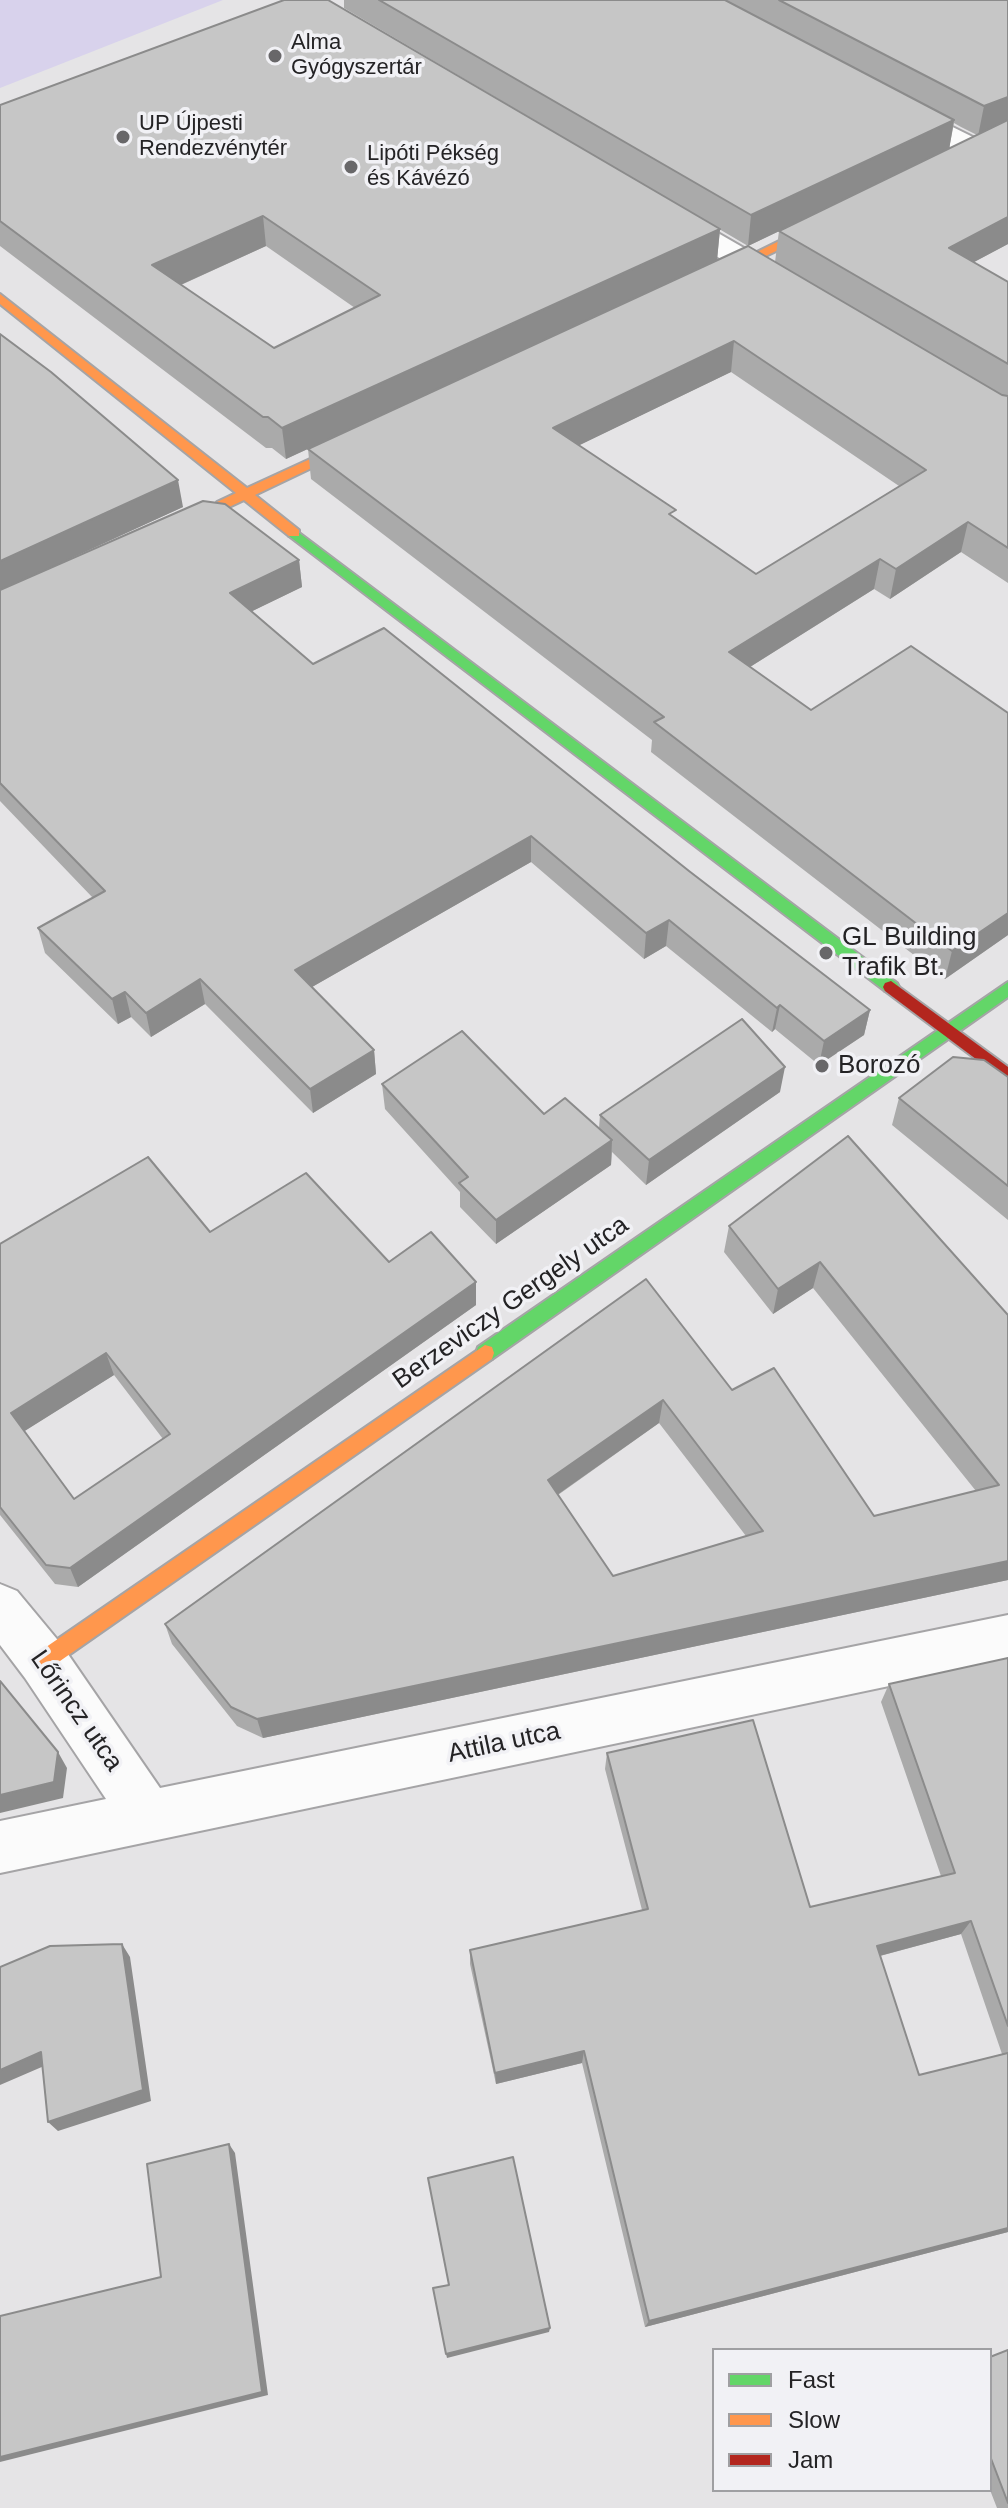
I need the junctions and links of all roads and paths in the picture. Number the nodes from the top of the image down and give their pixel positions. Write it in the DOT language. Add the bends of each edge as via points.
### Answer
graph roads {
  1 [pos="877,97"];
  2 [pos="978,148"];
  3 [pos="651,205"];
  4 [pos="846,212"];
  5 [pos="746,261"];
  6 [pos="688,288"];
  7 [pos="0,298"];
  8 [pos="811,300"];
  9 [pos="373,435"];
  10 [pos="244,495"];
  11 [pos="201,515"];
  12 [pos="1008,988"];
  13 [pos="948,1030"];
  14 [pos="1008,1076"];
  15 [pos="0,1607"];
  16 [pos="1008,1638"];
  17 [pos="43,1661"];
  18 [pos="149,1817"];
  19 [pos="0,1847"];
  1 -- 2 [label="street"];
  3 -- 5 [label="street"];
  4 -- 5 [label="street"];
  5 -- 6 [label="street"];
  5 -- 8 [label="street"];
  7 -- 10 [label="street"];
  9 -- 10 [label="street"];
  10 -- 11 [label="street"];
  10 -- 13 [label="street"];
  12 -- 13 [label="street, Berzeviczy Gergely utca"];
  13 -- 14 [label="street"];
  13 -- 17 [label="street, Berzeviczy Gergely utca"];
  15 -- 17 [label="street, Lőrincz utca"];
  16 -- 18 [label="street, Attila utca"];
  17 -- 18 [label="street, Lőrincz utca"];
  18 -- 19 [label="street, Attila utca"];
}
